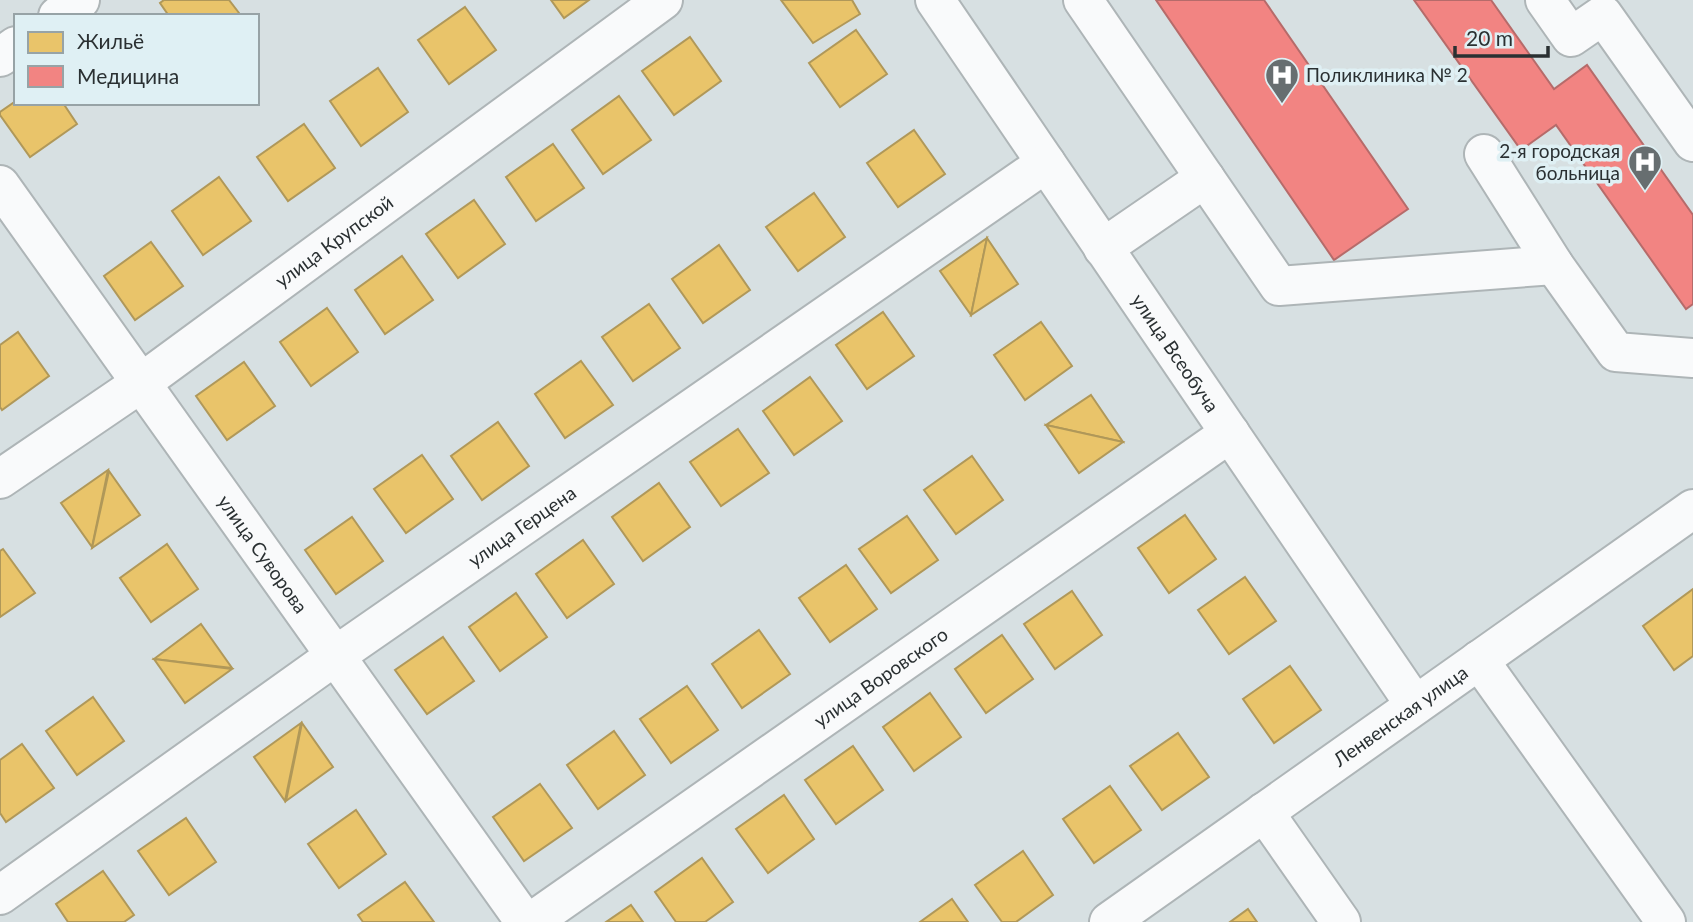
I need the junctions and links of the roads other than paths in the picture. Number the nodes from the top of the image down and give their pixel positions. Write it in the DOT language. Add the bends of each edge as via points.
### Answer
graph roads {
  1 [pos="80,0"];
  2 [pos="663,0"];
  3 [pos="935,0"];
  4 [pos="1083,0"];
  5 [pos="1545,0"];
  6 [pos="61,14"];
  7 [pos="1693,142"];
  8 [pos="1484,154"];
  9 [pos="1046,163"];
  10 [pos="1205,178"];
  11 [pos="0,186"];
  12 [pos="1103,248"];
  13 [pos="1554,265"];
  14 [pos="1693,358"];
  15 [pos="141,383"];
  16 [pos="1230,433"];
  17 [pos="0,479"];
  18 [pos="1693,509"];
  19 [pos="335,656"];
  20 [pos="1479,660"];
  21 [pos="1415,705"];
  22 [pos="1264,812"];
  23 [pos="0,895"];
  24 [pos="524,922"];
  25 [pos="531,922"];
  26 [pos="1109,922"];
  27 [pos="1341,922"];
  28 [pos="1665,922"];
  1 -- 6 [label="street"];
  2 -- 15 [label="street, улица Крупской"];
  3 -- 9 [label="street, улица Всеобуча"];
  4 -- 10 [label="street"];
  5 -- 7 [label="street" via="1571,37 1603,15"];
  8 -- 13 [label="street"];
  9 -- 12 [label="street, улица Всеобуча"];
  9 -- 19 [label="street, улица Герцена"];
  10 -- 12 [label="street"];
  10 -- 13 [label="street" via="1279,286"];
  11 -- 15 [label="street, улица Суворова"];
  12 -- 16 [label="street, улица Всеобуча"];
  13 -- 14 [label="street" via="1616,352"];
  15 -- 17 [label="street, улица Крупской"];
  15 -- 19 [label="street, улица Суворова"];
  16 -- 21 [label="street, улица Всеобуча"];
  16 -- 25 [label="street, улица Воровского"];
  18 -- 20 [label="street, Ленвенская улица"];
  19 -- 23 [label="street, улица Герцена"];
  19 -- 24 [label="street, улица Суворова"];
  20 -- 21 [label="street, Ленвенская улица"];
  20 -- 28 [label="street"];
  21 -- 22 [label="street, Ленвенская улица"];
  22 -- 26 [label="street, Ленвенская улица"];
  22 -- 27 [label="street"];
}
